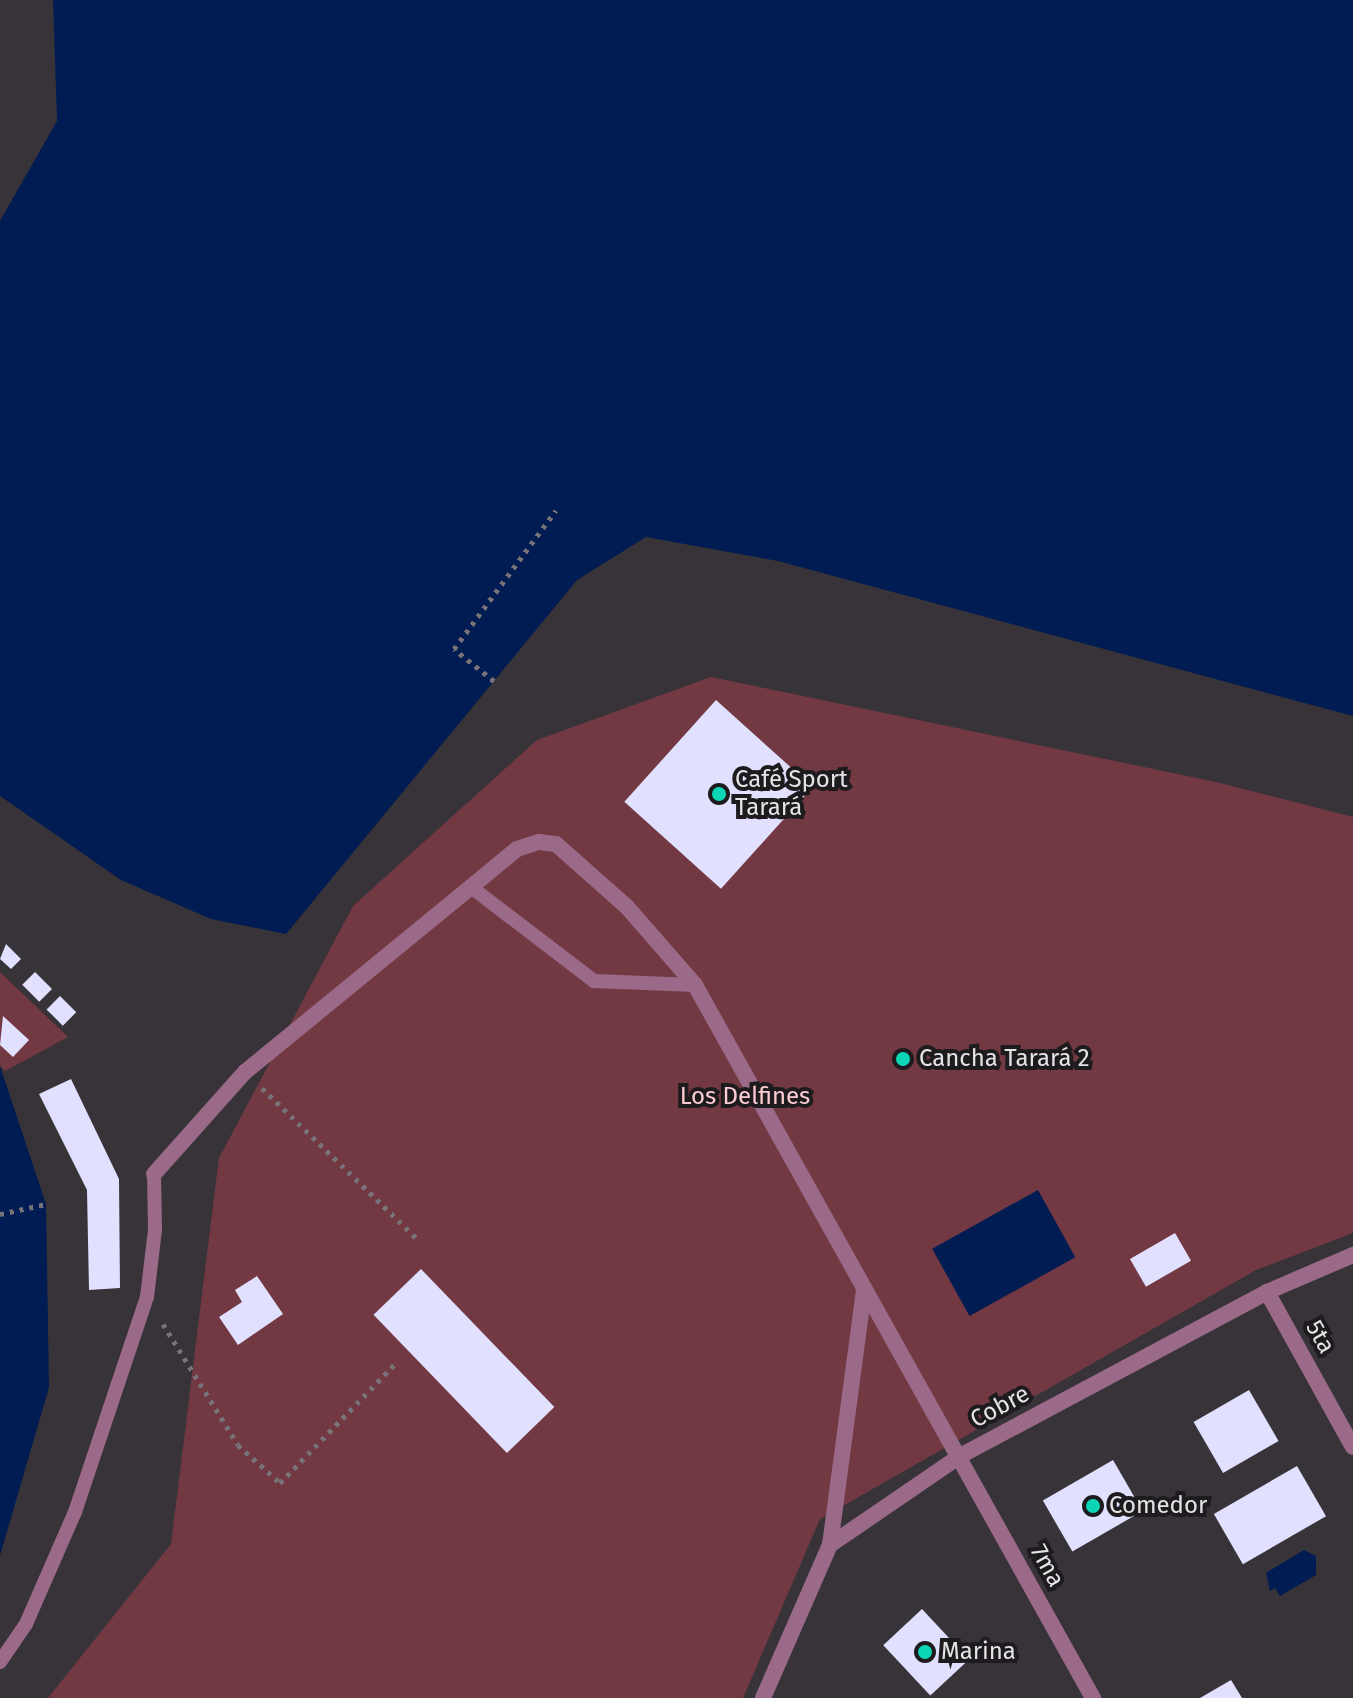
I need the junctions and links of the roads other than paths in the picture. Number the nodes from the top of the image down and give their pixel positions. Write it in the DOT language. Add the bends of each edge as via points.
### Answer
graph roads {
  1 [pos="471,887"];
  2 [pos="695,985"];
  3 [pos="154,1174"];
  4 [pos="1353,1255"];
  5 [pos="864,1290"];
  6 [pos="1267,1292"];
  7 [pos="1353,1447"];
  8 [pos="960,1456"];
  9 [pos="830,1545"];
  10 [pos="0,1662"];
  11 [pos="763,1698"];
  12 [pos="1093,1698"];
  1 -- 2 [label="lane" via="594,981"];
  1 -- 2 [label="street, 7ma" via="517,849 539,842 556,844 627,907"];
  1 -- 3 [label="street, 7ma" via="245,1072"];
  2 -- 5 [label="street, 7ma"];
  3 -- 10 [label="lane" via="155,1230 147,1297 75,1512 26,1624"];
  4 -- 6 [label="street, Cobre"];
  5 -- 8 [label="street, 7ma"];
  5 -- 9 [label="street"];
  6 -- 7 [label="street, 5ta"];
  6 -- 8 [label="street, Cobre"];
  8 -- 9 [label="street, Cobre"];
  8 -- 12 [label="street, 7ma"];
  9 -- 11 [label="street"];
}
